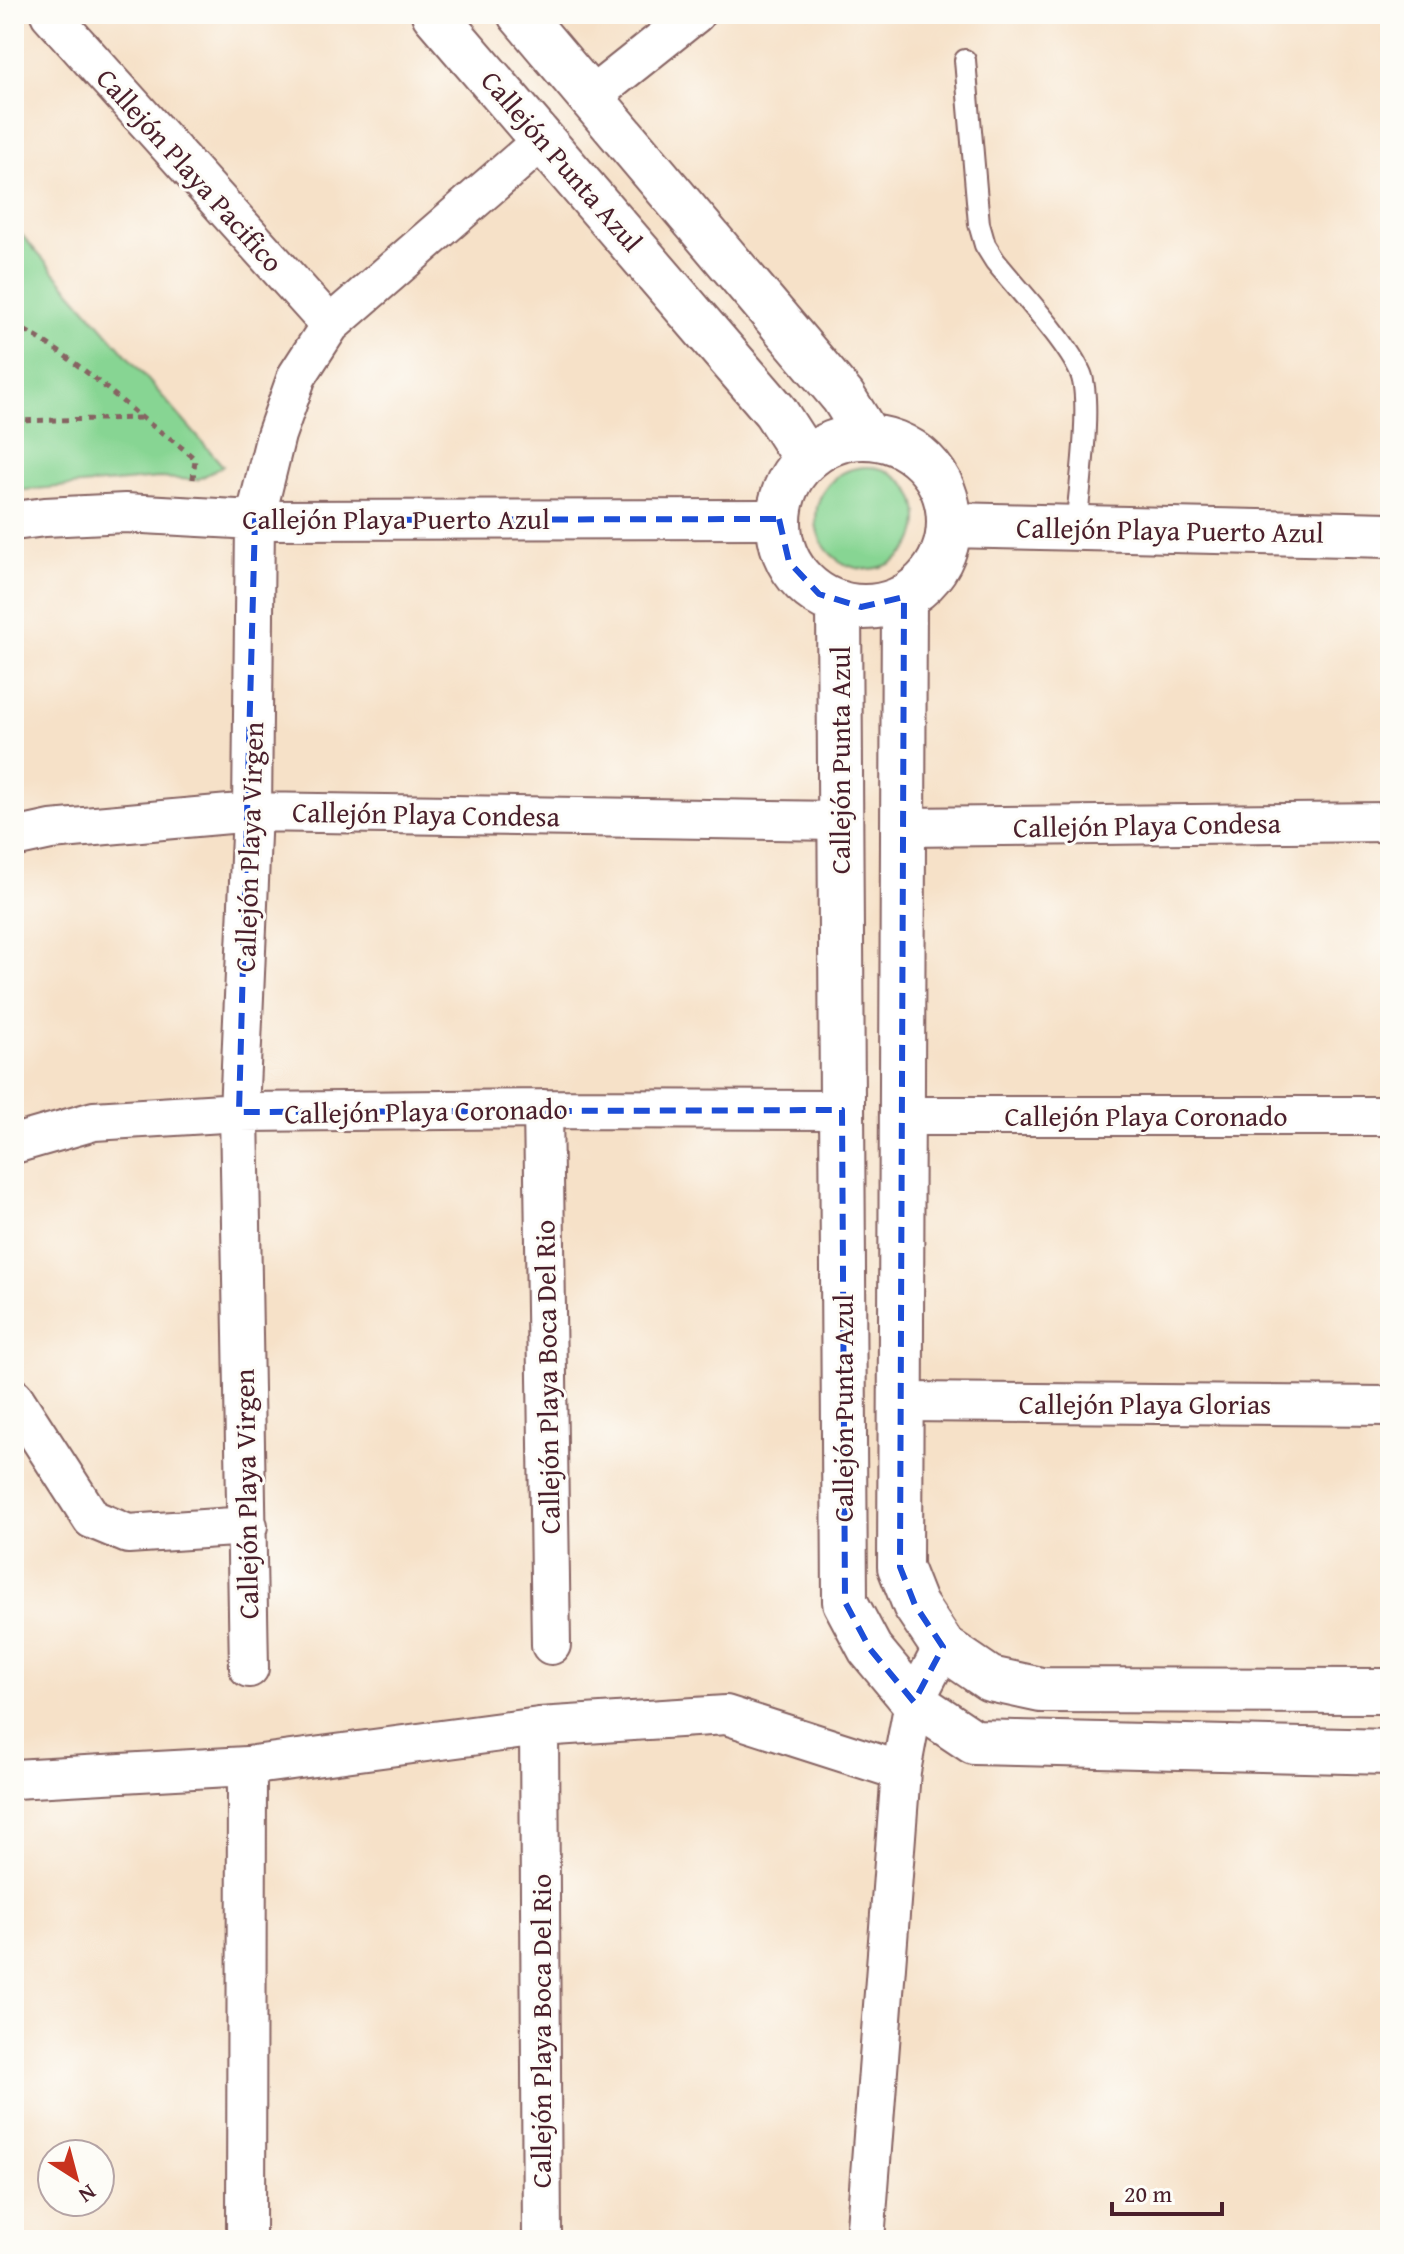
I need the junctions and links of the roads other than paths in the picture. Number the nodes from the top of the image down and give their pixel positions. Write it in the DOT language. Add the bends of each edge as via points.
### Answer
graph roads {
  1 [pos="50,14"];
  2 [pos="434,14"];
  3 [pos="520,14"];
  4 [pos="695,14"];
  5 [pos="965,60"];
  6 [pos="592,96"];
  7 [pos="544,139"];
  8 [pos="330,325"];
  9 [pos="868,437"];
  10 [pos="806,459"];
  11 [pos="779,519"];
  12 [pos="255,520"];
  13 [pos="14,521"];
  14 [pos="950,525"];
  15 [pos="1076,528"];
  16 [pos="1390,535"];
  17 [pos="904,597"];
  18 [pos="839,603"];
  19 [pos="252,812"];
  20 [pos="840,821"];
  21 [pos="1390,822"];
  22 [pos="903,827"];
  23 [pos="14,838"];
  24 [pos="543,1109"];
  25 [pos="842,1110"];
  26 [pos="239,1112"];
  27 [pos="902,1116"];
  28 [pos="1390,1116"];
  29 [pos="14,1144"];
  30 [pos="14,1398"];
  31 [pos="901,1402"];
  32 [pos="1390,1406"];
  33 [pos="248,1526"];
  34 [pos="551,1645"];
  35 [pos="943,1647"];
  36 [pos="249,1668"];
  37 [pos="1390,1691"];
  38 [pos="914,1702"];
  39 [pos="539,1727"];
  40 [pos="1390,1752"];
  41 [pos="247,1766"];
  42 [pos="901,1771"];
  43 [pos="14,1779"];
  44 [pos="246,2240"];
  45 [pos="542,2240"];
  46 [pos="865,2240"];
  1 -- 8 [label="street, Callejón Playa Pacifico"];
  2 -- 7 [label="street, Callejón Punta Azul"];
  3 -- 6 [label="street"];
  4 -- 6 [label="street"];
  5 -- 15 [label="lane" via="985,245 1082,376"];
  6 -- 9 [label="street" via="843,397"];
  7 -- 8 [label="street, Callejón Playa Virgen"];
  7 -- 10 [label="street, Callejón Punta Azul" via="775,411"];
  8 -- 12 [label="street, Callejón Playa Virgen" via="297,376"];
  9 -- 10 [label="street" via="835,443"];
  9 -- 14 [label="street" via="890,440 927,464 948,503"];
  10 -- 11 [label="street" via="792,476"];
  11 -- 12 [label="street, Callejón Playa Puerto Azul"];
  11 -- 18 [label="street" via="785,551 802,580"];
  12 -- 13 [label="street, Callejón Playa Puerto Azul" via="125,513"];
  12 -- 19 [label="street, Callejón Playa Virgen"];
  14 -- 15 [label="street, Callejón Playa Puerto Azul"];
  14 -- 17 [label="street" via="936,567"];
  15 -- 16 [label="street, Callejón Playa Puerto Azul"];
  17 -- 18 [label="street" via="872,606"];
  17 -- 22 [label="street, Callejón Punta Azul"];
  18 -- 20 [label="street, Callejón Punta Azul"];
  19 -- 20 [label="street, Callejón Playa Condesa"];
  19 -- 23 [label="street, Callejón Playa Condesa"];
  19 -- 26 [label="street, Callejón Playa Virgen"];
  20 -- 25 [label="street, Callejón Punta Azul"];
  21 -- 22 [label="street, Callejón Playa Condesa"];
  22 -- 27 [label="street, Callejón Punta Azul"];
  24 -- 25 [label="street, Callejón Playa Coronado"];
  24 -- 26 [label="street, Callejón Playa Coronado"];
  24 -- 34 [label="street, Callejón Playa Boca Del Rio"];
  25 -- 38 [label="street, Callejón Punta Azul" via="845,1602 870,1649"];
  26 -- 29 [label="street, Callejón Playa Coronado" via="94,1121"];
  26 -- 33 [label="street, Callejón Playa Virgen"];
  27 -- 28 [label="street, Callejón Playa Coronado"];
  27 -- 31 [label="street, Callejón Punta Azul"];
  30 -- 33 [label="street" via="92,1519 128,1534"];
  31 -- 32 [label="street, Callejón Playa Glorias"];
  31 -- 35 [label="street, Callejón Punta Azul" via="900,1567 915,1605"];
  33 -- 36 [label="street, Callejón Playa Virgen"];
  35 -- 37 [label="street, Callejón Punta Azul" via="990,1679 1041,1690"];
  35 -- 38 [label="street"];
  38 -- 40 [label="street, Callejón Punta Azul" via="974,1742"];
  38 -- 42 [label="street"];
  39 -- 41 [label="street"];
  39 -- 42 [label="street" via="726,1715"];
  39 -- 45 [label="street, Callejón Playa Boca Del Rio"];
  41 -- 43 [label="street"];
  41 -- 44 [label="street"];
  42 -- 46 [label="street"];
}
